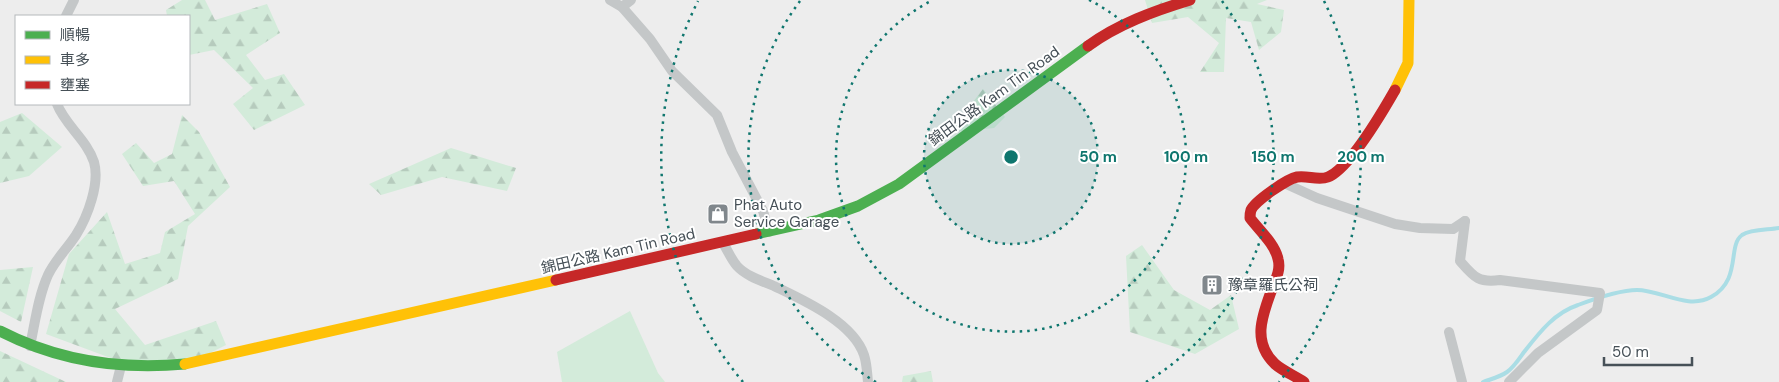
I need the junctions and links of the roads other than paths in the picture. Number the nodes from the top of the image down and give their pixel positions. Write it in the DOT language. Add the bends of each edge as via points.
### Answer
graph roads {
  1 [pos="74,0"];
  2 [pos="610,0"];
  3 [pos="632,0"];
  4 [pos="1190,0"];
  5 [pos="1409,0"];
  6 [pos="622,7"];
  7 [pos="66,15"];
  8 [pos="58,105"];
  9 [pos="1284,183"];
  10 [pos="769,232"];
  11 [pos="724,243"];
  12 [pos="0,331"];
  13 [pos="1449,332"];
  14 [pos="30,346"];
  15 [pos="121,366"];
  16 [pos="118,382"];
  17 [pos="868,382"];
  18 [pos="1304,382"];
  19 [pos="1462,382"];
  20 [pos="1509,382"];
  1 -- 7 [label="street"];
  2 -- 6 [label="street"];
  3 -- 6 [label="street"];
  4 -- 10 [label="main road, 錦田公路 Kam Tin Road" via="1146,14 1096,40 880,195 840,213"];
  5 -- 9 [label="main road" via="1406,72 1377,119 1335,174 1327,178 1298,177"];
  6 -- 10 [label="street" via="672,71 717,115 763,211"];
  8 -- 14 [label="street" via="94,161 96,182 76,234 47,278"];
  9 -- 18 [label="main road" via="1253,208 1250,215 1279,261 1278,274 1260,327 1271,360"];
  9 -- 20 [label="street" via="1317,198 1395,224 1453,229 1465,220 1460,261 1474,277 1487,282 1500,280 1600,293 1598,310 1538,353"];
  10 -- 11 [label="main road, 錦田公路 Kam Tin Road"];
  11 -- 15 [label="main road, 錦田公路 Kam Tin Road" via="208,360 165,366"];
  11 -- 17 [label="street" via="738,267 832,318 850,333 864,356"];
  12 -- 14 [label="main road, 錦田公路 Kam Tin Road"];
  13 -- 19 [label="street"];
  14 -- 15 [label="main road, 錦田公路 Kam Tin Road" via="72,358"];
  15 -- 16 [label="street"];
}
